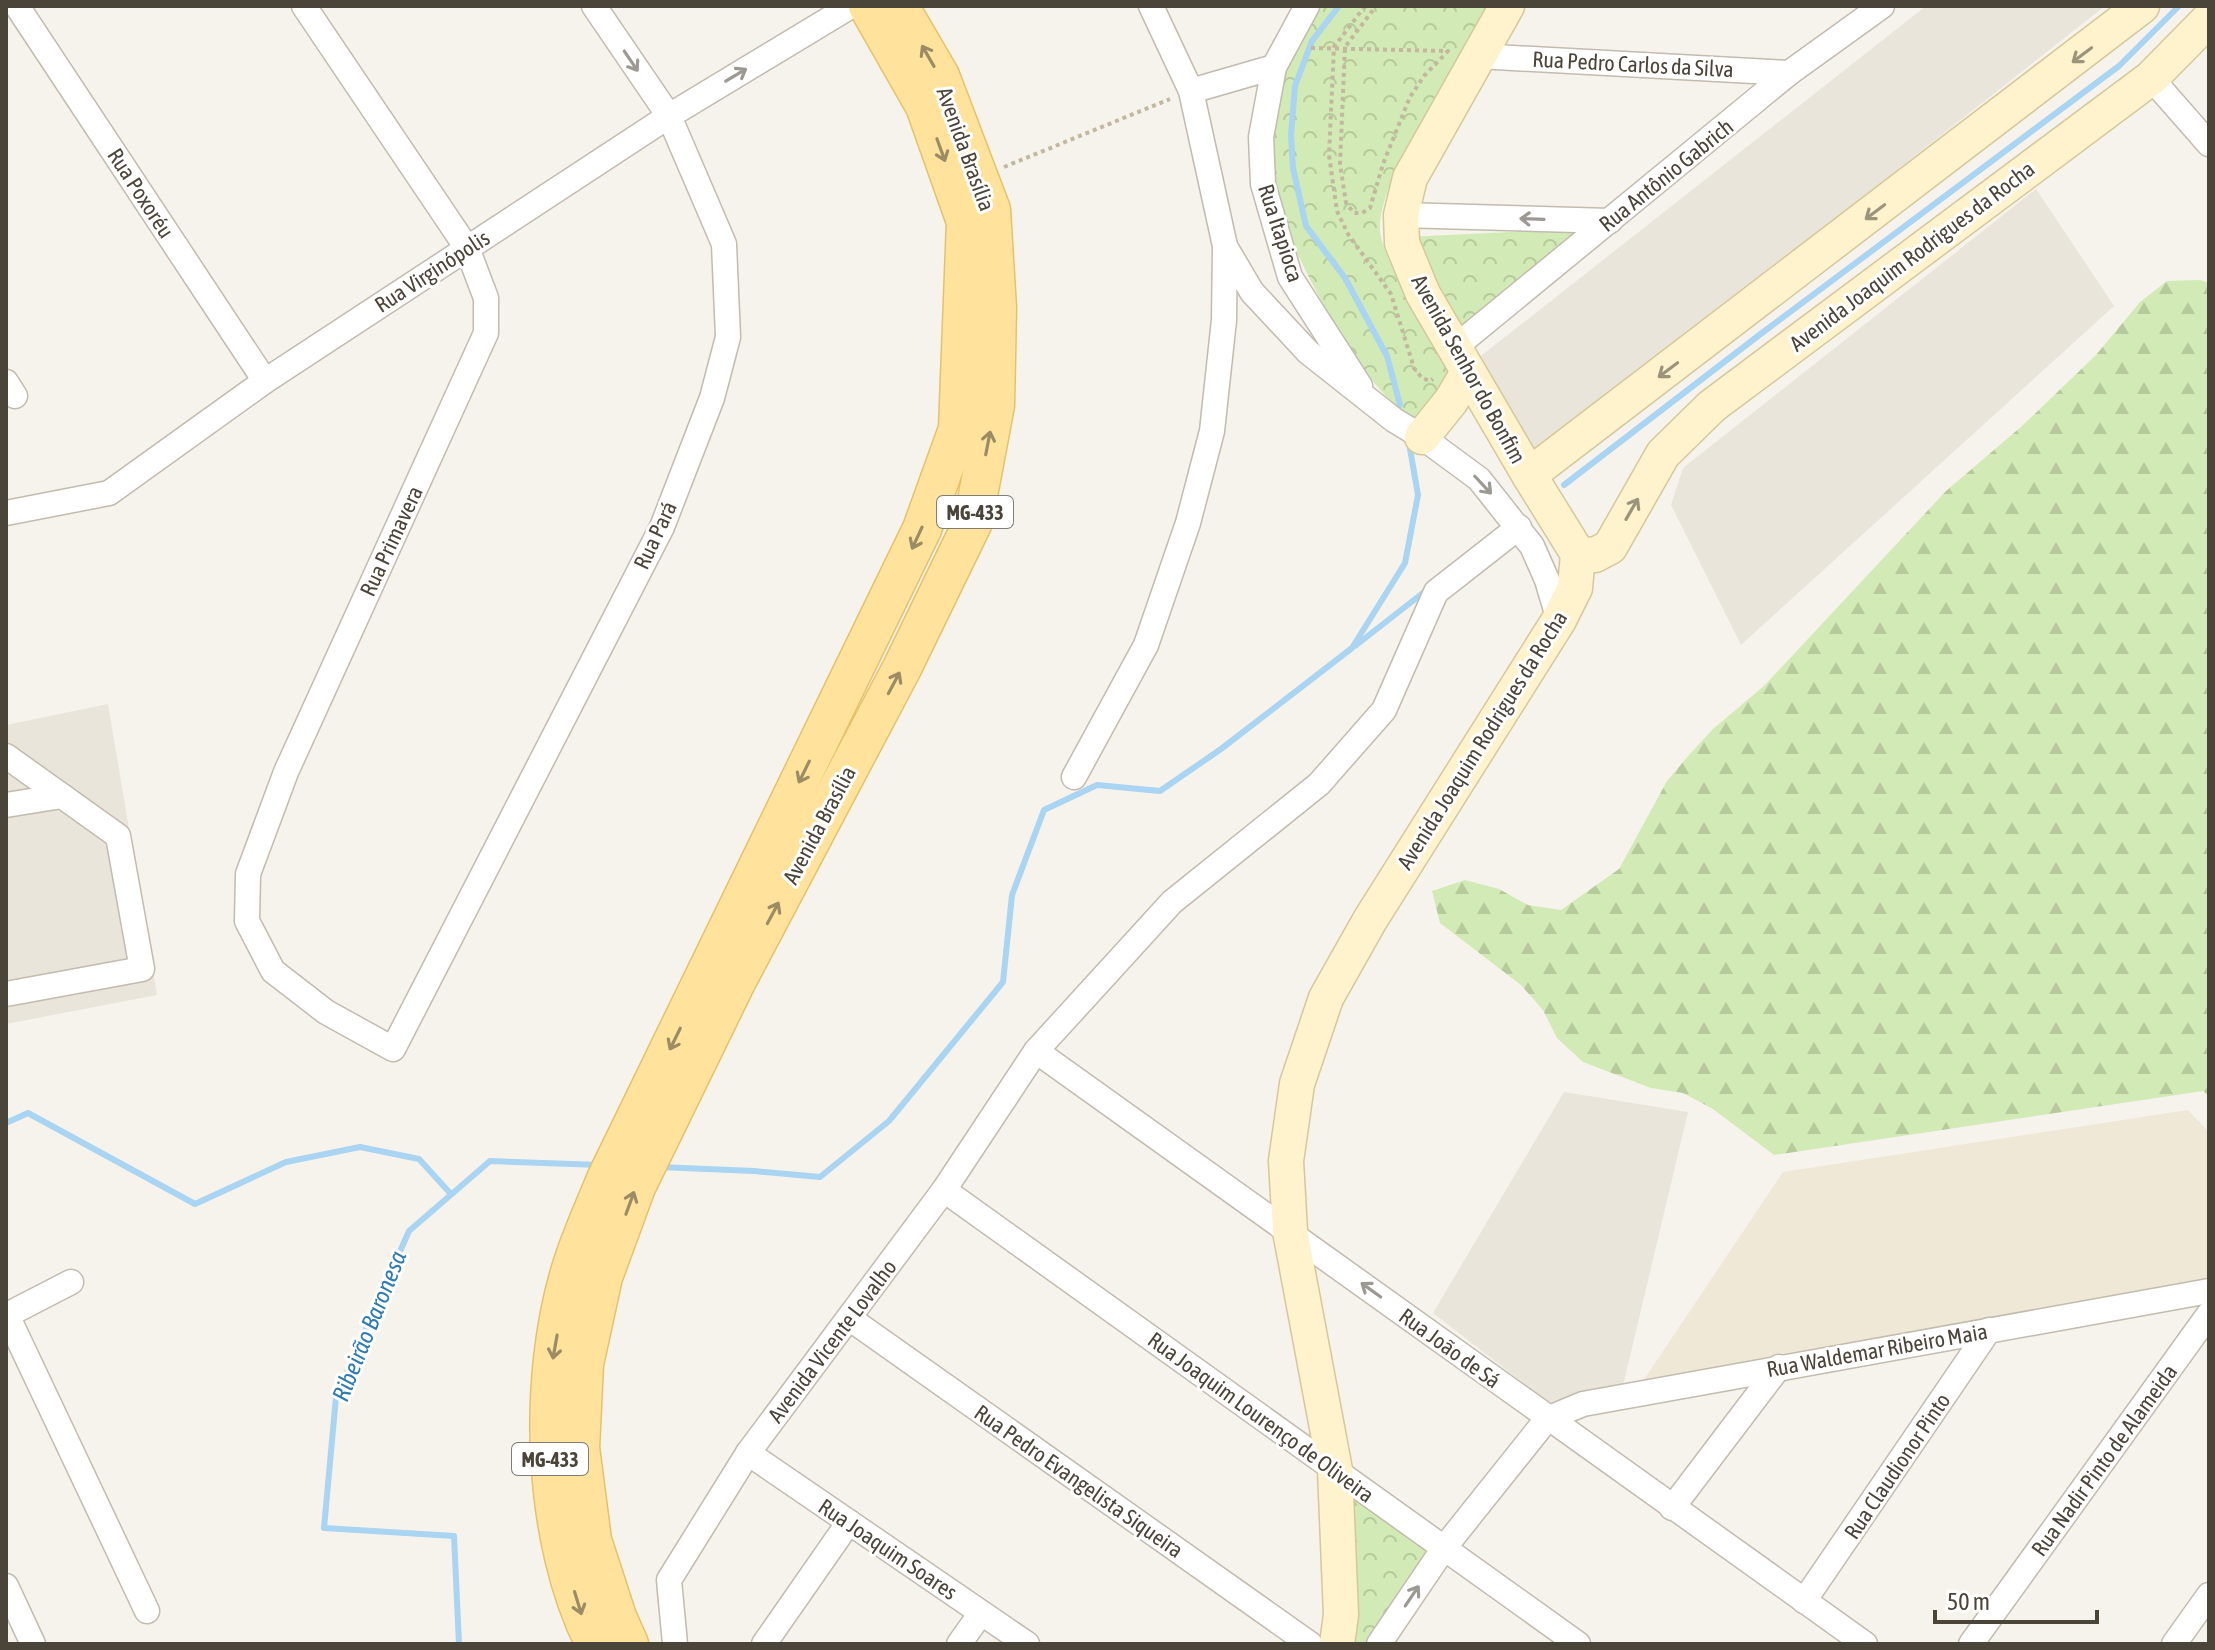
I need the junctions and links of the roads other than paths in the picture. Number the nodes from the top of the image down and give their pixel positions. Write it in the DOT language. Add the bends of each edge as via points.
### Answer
graph roads {
  1 [pos="17,6"];
  2 [pos="304,6"];
  3 [pos="594,6"];
  4 [pos="851,6"];
  5 [pos="868,6"];
  6 [pos="899,6"];
  7 [pos="1151,6"];
  8 [pos="1307,6"];
  9 [pos="1507,6"];
  10 [pos="1882,6"];
  11 [pos="2142,6"];
  12 [pos="2209,19"];
  13 [pos="1477,56"];
  14 [pos="1274,67"];
  15 [pos="1789,73"];
  16 [pos="2151,78"];
  17 [pos="1191,91"];
  18 [pos="669,116"];
  19 [pos="2209,144"];
  20 [pos="1401,215"];
  21 [pos="1610,221"];
  22 [pos="1225,246"];
  23 [pos="467,248"];
  24 [pos="1461,360"];
  25 [pos="265,381"];
  26 [pos="1370,402"];
  27 [pos="1422,437"];
  28 [pos="1529,475"];
  29 [pos="6,513"];
  30 [pos="1525,537"];
  31 [pos="1578,554"];
  32 [pos="1559,620"];
  33 [pos="6,756"];
  34 [pos="1074,777"];
  35 [pos="62,796"];
  36 [pos="6,805"];
  37 [pos="723,975"];
  38 [pos="6,994"];
  39 [pos="393,1049"];
  40 [pos="1036,1051"];
  41 [pos="944,1190"];
  42 [pos="1290,1231"];
  43 [pos="587,1273"];
  44 [pos="71,1282"];
  45 [pos="2209,1291"];
  46 [pos="6,1314"];
  47 [pos="2209,1314"];
  48 [pos="849,1318"];
  49 [pos="1989,1330"];
  50 [pos="1779,1367"];
  51 [pos="1547,1419"];
  52 [pos="748,1453"];
  53 [pos="1335,1470"];
  54 [pos="1672,1508"];
  55 [pos="849,1522"];
  56 [pos="1444,1548"];
  57 [pos="6,1586"];
  58 [pos="2209,1595"];
  59 [pos="1804,1601"];
  60 [pos="147,1611"];
  61 [pos="981,1613"];
  62 [pos="33,1644"];
  63 [pos="595,1644"];
  64 [pos="629,1644"];
  65 [pos="675,1644"];
  66 [pos="764,1644"];
  67 [pos="959,1644"];
  68 [pos="1027,1644"];
  69 [pos="1310,1644"];
  70 [pos="1337,1644"];
  71 [pos="1379,1644"];
  72 [pos="1578,1644"];
  73 [pos="1865,1644"];
  74 [pos="1971,1644"];
  75 [pos="2174,1644"];
  1 -- 25 [label="street, Rua Poxoréu"];
  2 -- 23 [label="street, Rua Primavera"];
  3 -- 18 [label="street, Rua Pará, one-way"];
  18 -- 4 [label="street, Rua Virginópolis, one-way"];
  5 -- 37 [label="main road, Avenida Brasília / MG-433, one-way" via="925,106 966,222 958,429 922,529"];
  37 -- 6 [label="main road, Avenida Brasília / MG-433, one-way" via="902,668 973,522 995,405 991,210 940,76"];
  7 -- 17 [label="street"];
  8 -- 14 [label="street, Rua Itapioca"];
  9 -- 13 [label="street, Avenida Senhor do Bonfim"];
  10 -- 15 [label="street, Rua Antônio Gabrich"];
  11 -- 28 [label="street, one-way"];
  12 -- 16 [label="street, Avenida Joaquim Rodrigues da Rocha"];
  13 -- 15 [label="street, Rua Pedro Carlos da Silva"];
  13 -- 20 [label="street, Avenida Senhor do Bonfim" via="1410,178"];
  14 -- 17 [label="street"];
  14 -- 26 [label="street, Rua Itapioca" via="1261,137 1263,184 1290,277"];
  15 -- 21 [label="street, Rua Antônio Gabrich"];
  16 -- 19 [label="street"];
  31 -- 16 [label="street, Avenida Joaquim Rodrigues da Rocha, one-way" via="1595,555 1610,547 1663,454 1712,406"];
  17 -- 22 [label="street"];
  18 -- 23 [label="street, Rua Virginópolis"];
  18 -- 39 [label="street, Rua Pará" via="724,244 728,337 712,398 662,527"];
  21 -- 20 [label="street, one-way"];
  20 -- 24 [label="street, Avenida Senhor do Bonfim" via="1402,243 1423,294"];
  21 -- 24 [label="street, Rua Antônio Gabrich"];
  22 -- 26 [label="street" via="1252,292 1298,342"];
  22 -- 34 [label="street" via="1224,320 1212,431 1188,523 1146,645"];
  23 -- 25 [label="street, Rua Virginópolis"];
  23 -- 39 [label="street, Rua Primavera" via="486,298 486,333 286,772 248,874 247,921 273,971 326,1012"];
  24 -- 27 [label="street" via="1451,401"];
  24 -- 28 [label="street, Avenida Senhor do Bonfim"];
  25 -- 29 [label="street, Rua Virginópolis" via="109,493"];
  26 -- 27 [label="street"];
  27 -- 30 [label="street, one-way" via="1479,479"];
  28 -- 31 [label="street, Avenida Senhor do Bonfim"];
  30 -- 31 [label="street"];
  30 -- 32 [label="street" via="1547,580"];
  30 -- 40 [label="street, Avenida Vicente Lovalho" via="1436,592 1384,710 1319,784 1172,902"];
  31 -- 32 [label="street, Avenida Joaquim Rodrigues da Rocha" via="1575,588"];
  32 -- 42 [label="street, Avenida Joaquim Rodrigues da Rocha" via="1326,998 1297,1084 1286,1161"];
  33 -- 35 [label="street"];
  35 -- 36 [label="street"];
  35 -- 38 [label="street" via="118,836 142,969"];
  37 -- 43 [label="main road, Avenida Brasília / MG-433" via="636,1187"];
  40 -- 41 [label="street, Avenida Vicente Lovalho"];
  40 -- 42 [label="street, Rua João de Sá"];
  41 -- 48 [label="street, Avenida Vicente Lovalho"];
  41 -- 53 [label="street, Rua Joaquim Lourenço de Oliveira"];
  51 -- 42 [label="street, Rua João de Sá, one-way"];
  42 -- 53 [label="street, Avenida Joaquim Rodrigues da Rocha"];
  43 -- 63 [label="main road, Avenida Brasília / MG-433, one-way" via="553,1357 549,1447 561,1546"];
  43 -- 64 [label="main road, Avenida Brasília / MG-433" via="580,1448 592,1540"];
  44 -- 46 [label="street"];
  45 -- 49 [label="street, Rua Waldemar Ribeiro Maia"];
  46 -- 60 [label="street"];
  47 -- 74 [label="street, Rua Nadir Pinto de Alameida"];
  48 -- 52 [label="street, Avenida Vicente Lovalho"];
  48 -- 69 [label="street, Rua Pedro Evangelista Siqueira"];
  49 -- 50 [label="street, Rua Waldemar Ribeiro Maia"];
  49 -- 59 [label="street, Rua Claudionor Pinto"];
  50 -- 51 [label="street, Rua Waldemar Ribeiro Maia" via="1583,1404"];
  50 -- 54 [label="street"];
  51 -- 54 [label="street, Rua João de Sá"];
  51 -- 56 [label="street"];
  52 -- 55 [label="street, Rua Joaquim Soares"];
  52 -- 65 [label="street, Avenida Vicente Lovalho" via="669,1580"];
  53 -- 56 [label="street, Rua Joaquim Lourenço de Oliveira"];
  53 -- 70 [label="street, Avenida Joaquim Rodrigues da Rocha" via="1341,1615"];
  54 -- 59 [label="street, Rua João de Sá"];
  55 -- 61 [label="street, Rua Joaquim Soares"];
  55 -- 66 [label="street"];
  71 -- 56 [label="street, one-way"];
  56 -- 72 [label="street, Rua Joaquim Lourenço de Oliveira"];
  57 -- 62 [label="street"];
  58 -- 75 [label="street"];
  59 -- 73 [label="street, Rua João de Sá"];
  61 -- 67 [label="street"];
  61 -- 68 [label="street, Rua Joaquim Soares"];
}
